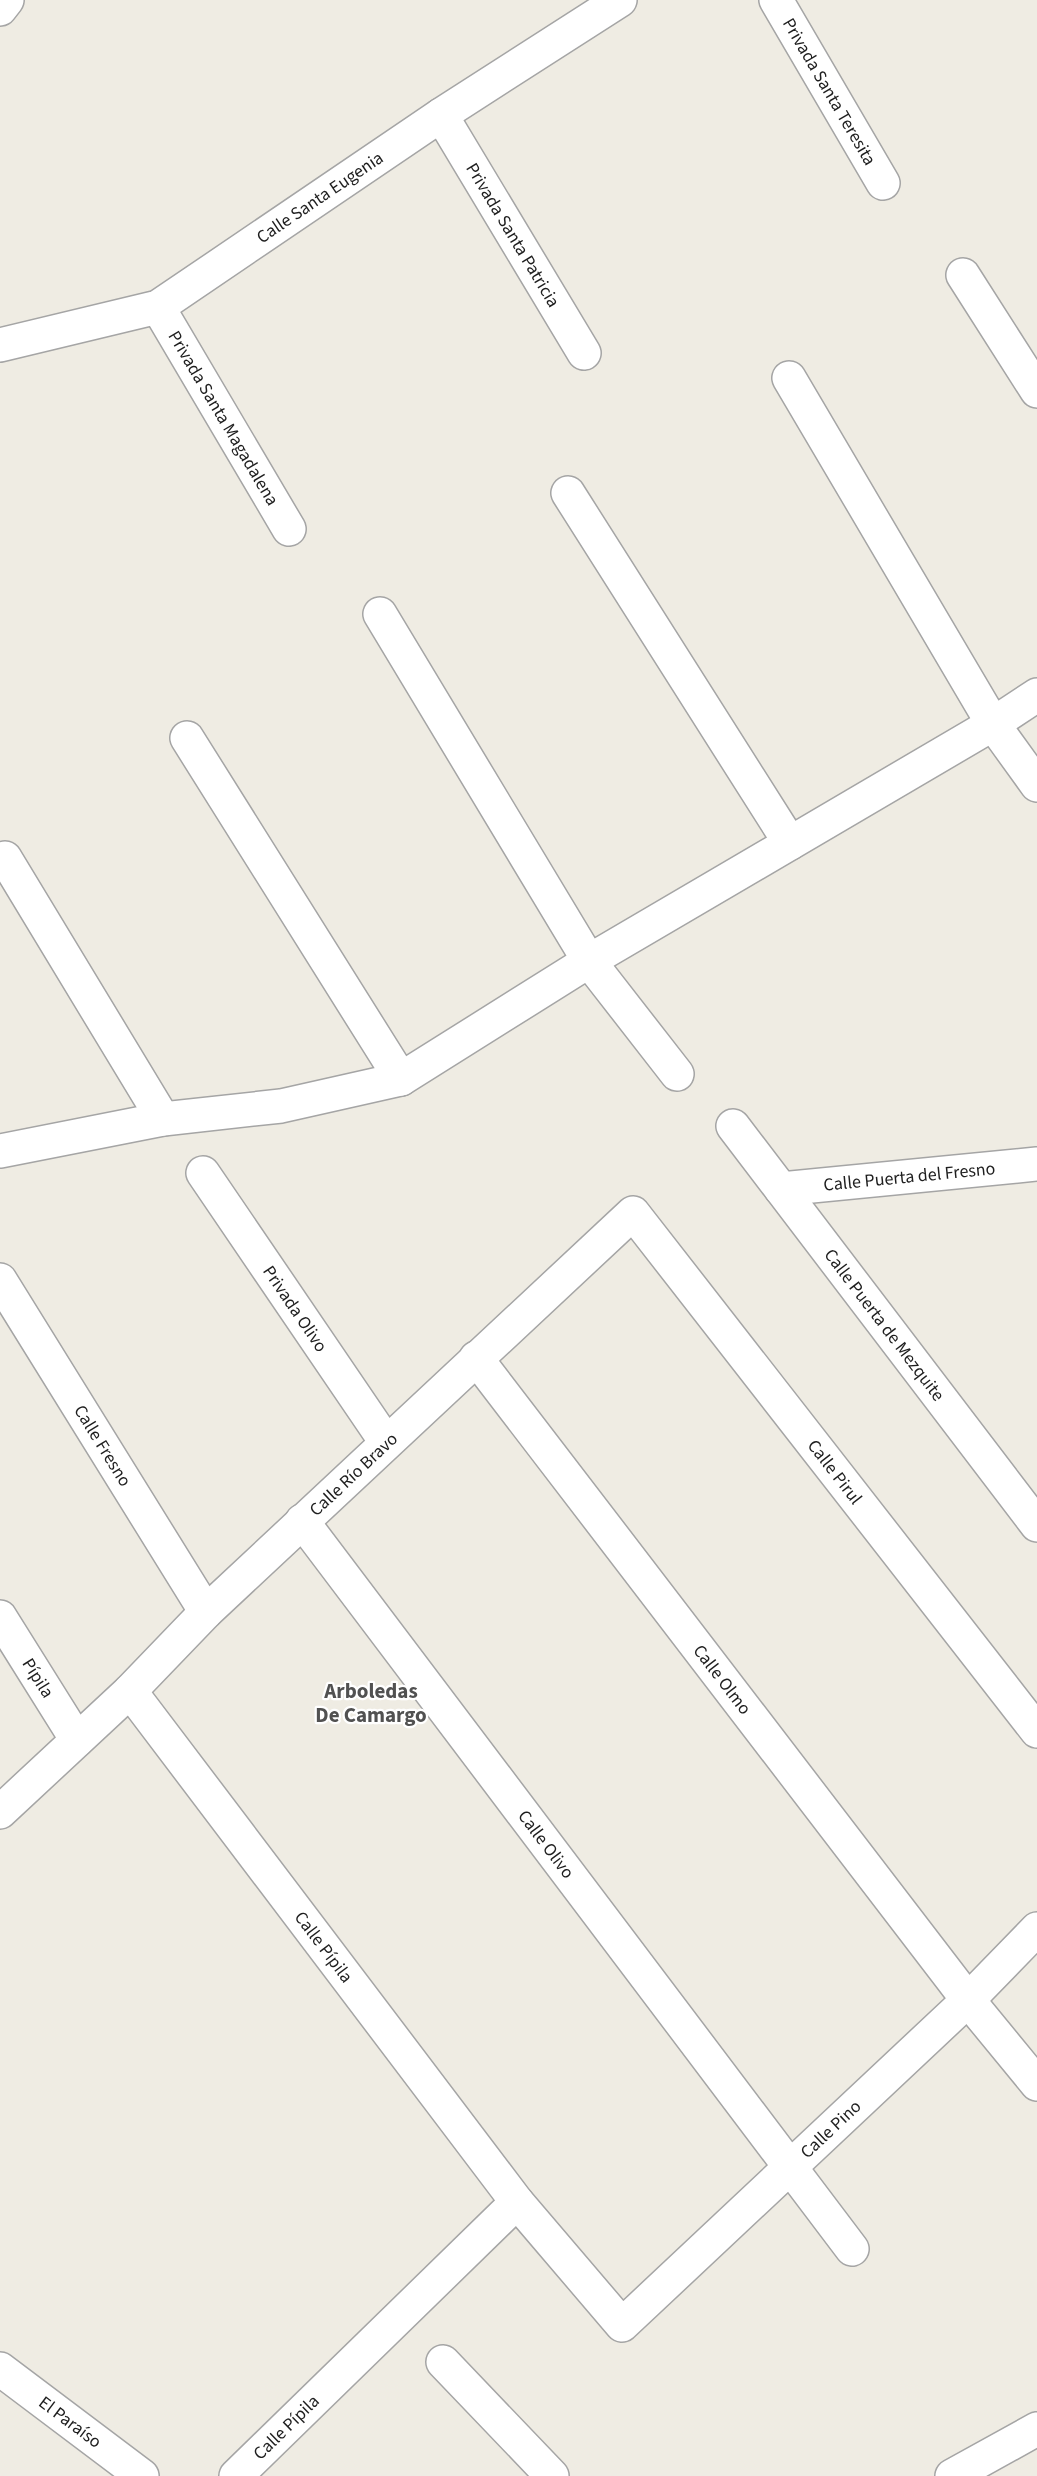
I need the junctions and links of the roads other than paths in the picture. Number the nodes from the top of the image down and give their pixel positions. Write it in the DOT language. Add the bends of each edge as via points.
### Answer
graph roads {
  1 [pos="7,0"];
  2 [pos="620,0"];
  3 [pos="776,0"];
  4 [pos="0,9"];
  5 [pos="441,115"];
  6 [pos="883,183"];
  7 [pos="963,275"];
  8 [pos="158,307"];
  9 [pos="1,344"];
  10 [pos="584,353"];
  11 [pos="789,378"];
  12 [pos="1037,391"];
  13 [pos="568,493"];
  14 [pos="289,529"];
  15 [pos="380,615"];
  16 [pos="1037,695"];
  17 [pos="993,724"];
  18 [pos="187,738"];
  19 [pos="1037,785"];
  20 [pos="790,843"];
  21 [pos="5,858"];
  22 [pos="589,961"];
  23 [pos="677,1074"];
  24 [pos="401,1079"];
  25 [pos="163,1119"];
  26 [pos="733,1126"];
  27 [pos="0,1151"];
  28 [pos="1036,1166"];
  29 [pos="203,1173"];
  30 [pos="781,1189"];
  31 [pos="633,1213"];
  32 [pos="0,1280"];
  33 [pos="476,1358"];
  34 [pos="386,1442"];
  35 [pos="302,1521"];
  36 [pos="1037,1525"];
  37 [pos="207,1612"];
  38 [pos="0,1617"];
  39 [pos="130,1691"];
  40 [pos="1037,1731"];
  41 [pos="77,1740"];
  42 [pos="0,1812"];
  43 [pos="1037,1929"];
  44 [pos="968,2000"];
  45 [pos="1037,2084"];
  46 [pos="790,2167"];
  47 [pos="517,2202"];
  48 [pos="852,2249"];
  49 [pos="622,2325"];
  50 [pos="443,2362"];
  51 [pos="0,2369"];
  52 [pos="1037,2429"];
  53 [pos="142,2476"];
  54 [pos="236,2476"];
  55 [pos="552,2476"];
  56 [pos="952,2476"];
  1 -- 4 [label="street"];
  2 -- 5 [label="street, Calle Santa Eugenia"];
  3 -- 6 [label="street, Privada Santa Teresita"];
  5 -- 8 [label="street, Calle Santa Eugenia"];
  5 -- 10 [label="street, Privada Santa Patricia"];
  7 -- 12 [label="street"];
  8 -- 9 [label="street, Calle Santa Eugenia"];
  8 -- 14 [label="street, Privada Santa Magadalena"];
  11 -- 17 [label="street"];
  13 -- 20 [label="street"];
  15 -- 22 [label="street"];
  16 -- 17 [label="street"];
  17 -- 19 [label="street"];
  17 -- 20 [label="street"];
  18 -- 24 [label="street"];
  20 -- 22 [label="street"];
  21 -- 25 [label="street"];
  22 -- 23 [label="street"];
  22 -- 24 [label="street"];
  24 -- 25 [label="street" via="281,1106"];
  25 -- 27 [label="street"];
  26 -- 30 [label="street, Calle Puerta de Mezquite"];
  28 -- 30 [label="street, Calle Puerta del Fresno"];
  29 -- 34 [label="street, Privada Olivo"];
  30 -- 36 [label="street, Calle Puerta de Mezquite"];
  31 -- 33 [label="street, Calle Río Bravo"];
  31 -- 40 [label="street, Calle Pirul"];
  32 -- 37 [label="street, Calle Fresno"];
  33 -- 34 [label="street, Calle Río Bravo"];
  33 -- 44 [label="street, Calle Olmo"];
  34 -- 35 [label="street, Calle Río Bravo"];
  35 -- 37 [label="street, Calle Río Bravo"];
  35 -- 46 [label="street, Calle Olivo"];
  37 -- 39 [label="street, Calle Río Bravo"];
  38 -- 41 [label="street, Pípila"];
  39 -- 41 [label="street, Calle Río Bravo"];
  39 -- 47 [label="street, Calle Pípila"];
  41 -- 42 [label="street, Calle Río Bravo"];
  43 -- 44 [label="street, Calle Pino"];
  44 -- 45 [label="street, Calle Olmo"];
  44 -- 46 [label="street, Calle Pino"];
  46 -- 48 [label="street"];
  46 -- 49 [label="street, Calle Pino"];
  47 -- 49 [label="street, Calle Pípila"];
  47 -- 54 [label="street, Calle Pípila"];
  50 -- 55 [label="street"];
  51 -- 53 [label="street, El Paraíso"];
  52 -- 56 [label="street"];
}
